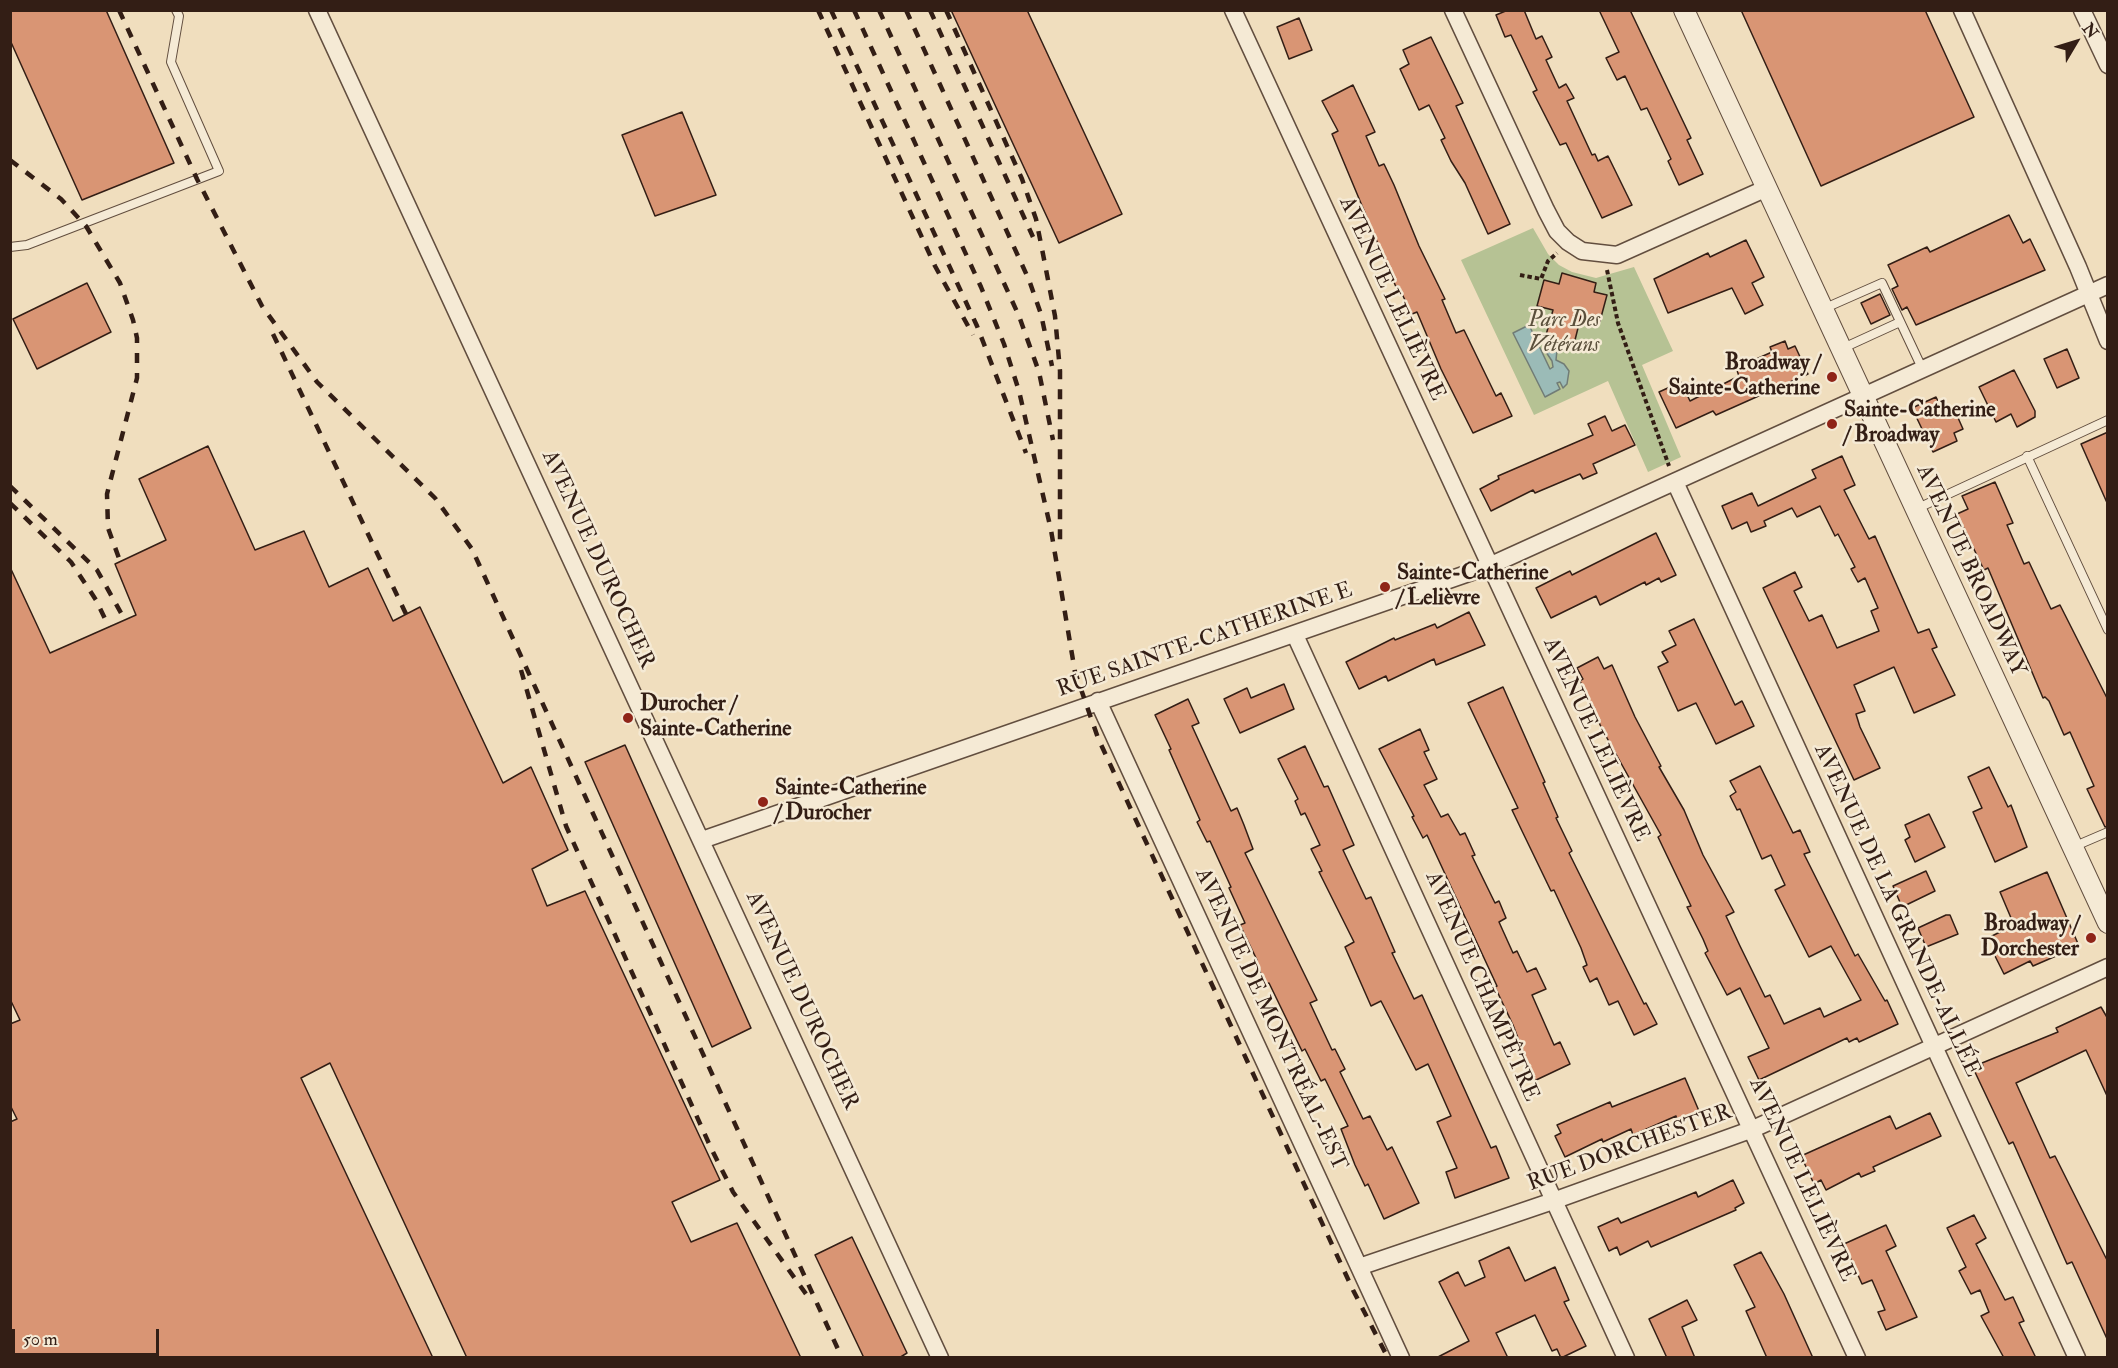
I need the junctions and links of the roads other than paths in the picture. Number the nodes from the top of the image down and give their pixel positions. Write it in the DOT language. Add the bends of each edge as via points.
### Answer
graph roads {
  1 [pos="176,10"];
  2 [pos="317,10"];
  3 [pos="1233,10"];
  4 [pos="1453,10"];
  5 [pos="1684,10"];
  6 [pos="1962,10"];
  7 [pos="2082,10"];
  8 [pos="2108,65"];
  9 [pos="1767,188"];
  10 [pos="10,247"];
  11 [pos="2108,285"];
  12 [pos="2089,294"];
  13 [pos="1823,309"];
  14 [pos="1900,322"];
  15 [pos="2108,341"];
  16 [pos="1841,349"];
  17 [pos="1922,368"];
  18 [pos="1862,395"];
  19 [pos="2108,420"];
  20 [pos="2027,456"];
  21 [pos="1675,482"];
  22 [pos="1915,509"];
  23 [pos="1489,566"];
  24 [pos="2108,630"];
  25 [pos="1295,635"];
  26 [pos="1098,701"];
  27 [pos="2108,832"];
  28 [pos="702,840"];
  29 [pos="2073,848"];
  30 [pos="2108,923"];
  31 [pos="2108,967"];
  32 [pos="1934,1048"];
  33 [pos="1753,1128"];
  34 [pos="1553,1201"];
  35 [pos="1359,1267"];
  36 [pos="940,1358"];
  37 [pos="1401,1358"];
  38 [pos="1626,1358"];
  39 [pos="1857,1358"];
  40 [pos="2078,1358"];
  1 -- 10 [label="lane" via="171,62 219,171 27,245"];
  2 -- 28 [label="street, AVENUE DUROCHER"];
  3 -- 23 [label="street, AVENUE LELIÈVRE"];
  4 -- 9 [label="street" via="1557,231 1582,251 1617,255"];
  5 -- 9 [label="street, AVENUE BROADWAY"];
  6 -- 12 [label="street"];
  7 -- 8 [label="street"];
  9 -- 13 [label="street, AVENUE BROADWAY"];
  11 -- 12 [label="street, RUE SAINTE-CATHERINE E"];
  12 -- 15 [label="street"];
  12 -- 17 [label="street, RUE SAINTE-CATHERINE E"];
  13 -- 14 [label="lane" via="1882,283"];
  13 -- 16 [label="street, AVENUE BROADWAY"];
  14 -- 16 [label="lane"];
  14 -- 17 [label="lane"];
  16 -- 18 [label="street, AVENUE BROADWAY"];
  17 -- 18 [label="street, RUE SAINTE-CATHERINE E"];
  18 -- 21 [label="street, RUE SAINTE-CATHERINE E"];
  18 -- 22 [label="street, AVENUE BROADWAY"];
  19 -- 20 [label="lane"];
  20 -- 22 [label="lane"];
  20 -- 24 [label="lane"];
  21 -- 23 [label="street, RUE SAINTE-CATHERINE E"];
  21 -- 32 [label="street, AVENUE DE LA GRANDE-ALLÉE"];
  22 -- 29 [label="street, AVENUE BROADWAY"];
  23 -- 25 [label="street, RUE SAINTE-CATHERINE E"];
  23 -- 33 [label="street, AVENUE LELIÈVRE"];
  25 -- 26 [label="street, RUE SAINTE-CATHERINE E"];
  25 -- 34 [label="street, AVENUE CHAMPÊTRE"];
  26 -- 28 [label="street, RUE SAINTE-CATHERINE E"];
  26 -- 35 [label="street, AVENUE DE MONTRÉAL-EST"];
  27 -- 29 [label="lane"];
  28 -- 36 [label="street, AVENUE DUROCHER"];
  29 -- 30 [label="street, AVENUE BROADWAY"];
  31 -- 32 [label="street, RUE DORCHESTER"];
  32 -- 33 [label="street, RUE DORCHESTER"];
  32 -- 40 [label="street, AVENUE DE LA GRANDE-ALLÉE"];
  33 -- 34 [label="street, RUE DORCHESTER"];
  33 -- 39 [label="street, AVENUE LELIÈVRE"];
  34 -- 35 [label="street, RUE DORCHESTER"];
  34 -- 38 [label="street, AVENUE CHAMPÊTRE"];
  35 -- 37 [label="street, AVENUE DE MONTRÉAL-EST"];
}
